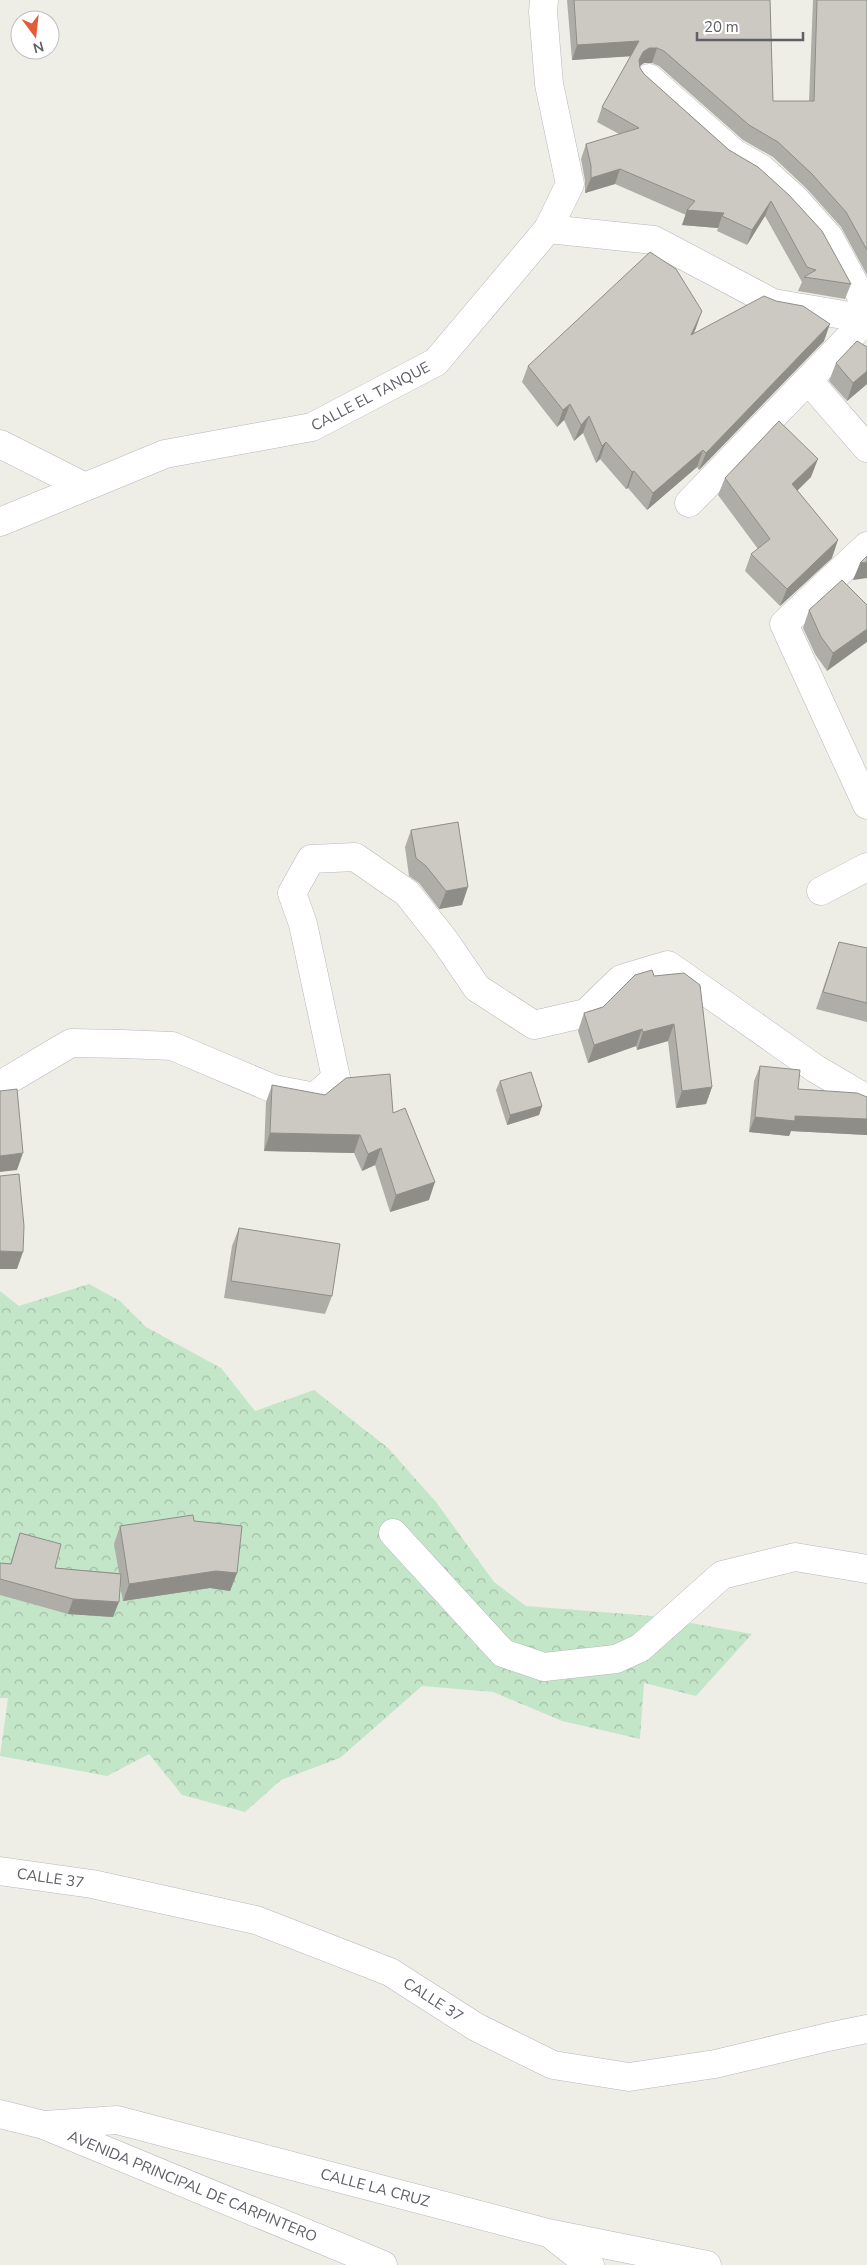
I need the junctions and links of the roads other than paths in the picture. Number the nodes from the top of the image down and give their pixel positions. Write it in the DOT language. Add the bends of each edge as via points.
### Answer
graph roads {
  1 [pos="544,0"];
  2 [pos="649,78"];
  3 [pos="548,230"];
  4 [pos="867,307"];
  5 [pos="867,319"];
  6 [pos="808,380"];
  7 [pos="0,444"];
  8 [pos="867,448"];
  9 [pos="85,487"];
  10 [pos="689,503"];
  11 [pos="0,522"];
  12 [pos="867,546"];
  13 [pos="867,805"];
  14 [pos="867,867"];
  15 [pos="821,891"];
  16 [pos="0,1085"];
  17 [pos="867,1099"];
  18 [pos="393,1533"];
  19 [pos="867,1569"];
  20 [pos="0,1871"];
  21 [pos="867,2030"];
  22 [pos="0,2114"];
  23 [pos="44,2125"];
  24 [pos="548,2233"];
  25 [pos="383,2265"];
  26 [pos="590,2265"];
  27 [pos="708,2265"];
  1 -- 3 [label="street, CALLE EL TANQUE" via="549,84 570,184"];
  2 -- 4 [label="street" via="734,153 762,169 795,199 829,237"];
  3 -- 5 [label="street" via="654,240 773,303"];
  3 -- 9 [label="street, CALLE EL TANQUE" via="436,362 312,427 165,454"];
  5 -- 6 [label="street"];
  6 -- 8 [label="street"];
  6 -- 10 [label="street"];
  7 -- 9 [label="street"];
  9 -- 11 [label="street, CALLE EL TANQUE"];
  12 -- 13 [label="street" via="784,624"];
  14 -- 15 [label="street"];
  16 -- 17 [label="street" via="71,1043 123,1044 172,1046 274,1090 315,1097 336,1078 303,924 292,893 311,859 355,856 407,893 477,988 534,1025 586,1013 621,979 668,964 816,1069"];
  18 -- 19 [label="street" via="503,1653 544,1667 616,1659 640,1648 722,1575 795,1557"];
  20 -- 21 [label="street, CALLE 37" via="92,1884 256,1920 390,1972 476,2027 553,2066 629,2077 715,2064"];
  22 -- 23 [label="street, AVENIDA PRINCIPAL DE CARPINTERO"];
  23 -- 24 [label="street, CALLE LA CRUZ" via="117,2120"];
  23 -- 25 [label="street, AVENIDA PRINCIPAL DE CARPINTERO"];
  24 -- 26 [label="street"];
  24 -- 27 [label="street, CALLE LA CRUZ"];
}
